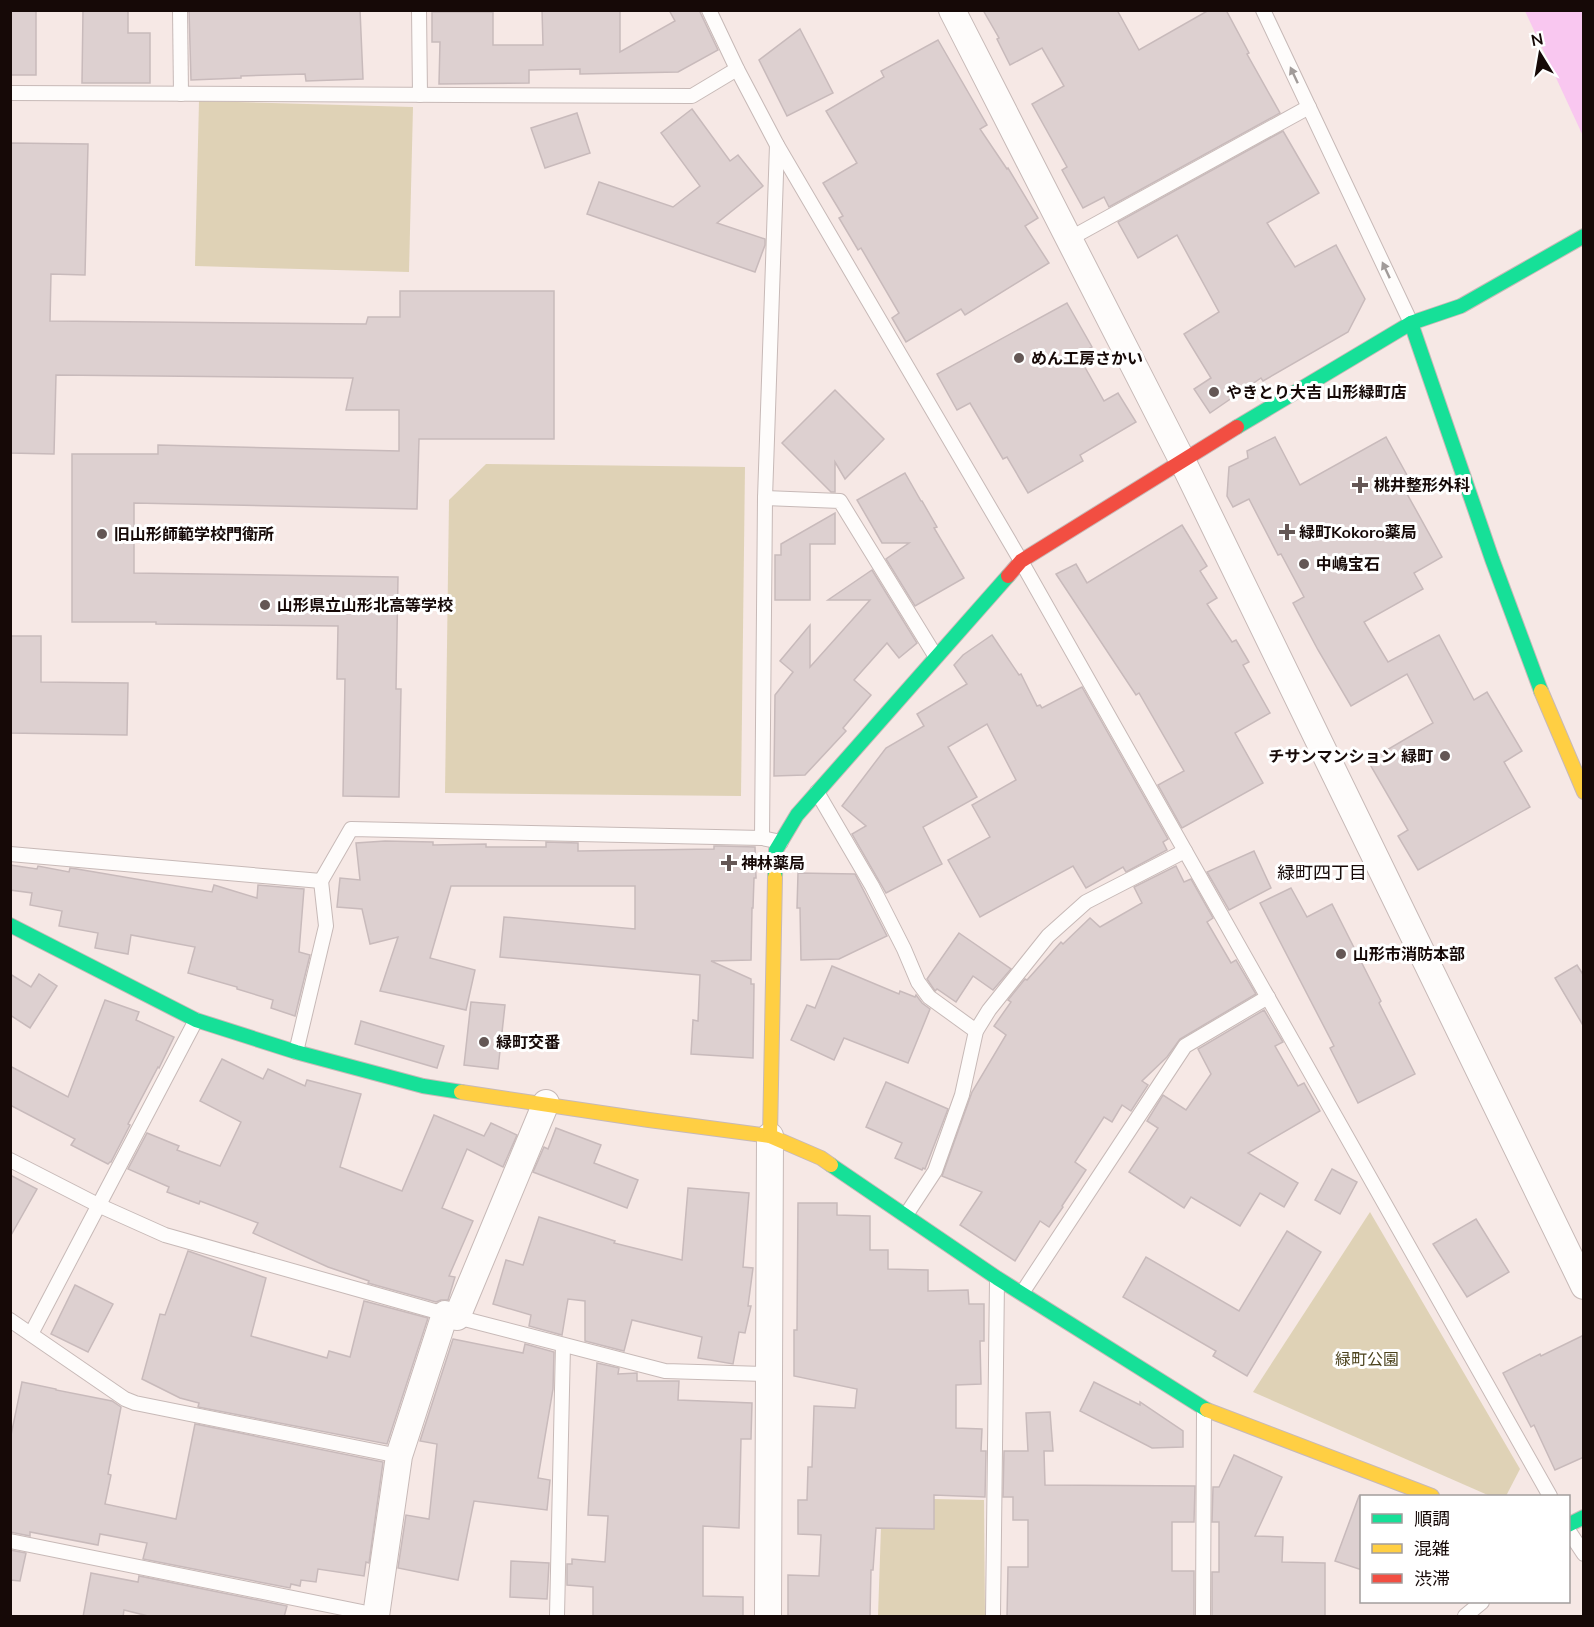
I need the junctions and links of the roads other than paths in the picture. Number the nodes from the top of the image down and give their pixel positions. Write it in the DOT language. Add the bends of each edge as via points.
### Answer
graph roads {
  1 [pos="180,10"];
  2 [pos="419,10"];
  3 [pos="709,10"];
  4 [pos="952,10"];
  5 [pos="1263,10"];
  6 [pos="737,69"];
  7 [pos="10,93"];
  8 [pos="181,94"];
  9 [pos="420,95"];
  10 [pos="1309,107"];
  11 [pos="777,146"];
  12 [pos="1584,236"];
  13 [pos="1069,239"];
  14 [pos="1411,322"];
  15 [pos="1182,460"];
  16 [pos="765,498"];
  17 [pos="1021,561"];
  18 [pos="936,658"];
  19 [pos="817,792"];
  20 [pos="1584,792"];
  21 [pos="762,838"];
  22 [pos="781,842"];
  23 [pos="1185,851"];
  24 [pos="10,854"];
  25 [pos="321,881"];
  26 [pos="10,925"];
  27 [pos="1268,997"];
  28 [pos="196,1020"];
  29 [pos="976,1030"];
  30 [pos="296,1052"];
  31 [pos="546,1103"];
  32 [pos="770,1136"];
  33 [pos="10,1161"];
  34 [pos="98,1205"];
  35 [pos="906,1215"];
  36 [pos="997,1278"];
  37 [pos="1584,1286"];
  38 [pos="1022,1293"];
  39 [pos="451,1316"];
  40 [pos="10,1320"];
  41 [pos="31,1334"];
  42 [pos="563,1345"];
  43 [pos="768,1374"];
  44 [pos="1204,1409"];
  45 [pos="399,1456"];
  46 [pos="1427,1495"];
  47 [pos="1549,1495"];
  48 [pos="1584,1517"];
  49 [pos="1570,1524"];
  50 [pos="1570,1532"];
  51 [pos="10,1541"];
  52 [pos="1584,1554"];
  53 [pos="1481,1603"];
  54 [pos="376,1616"];
  55 [pos="383,1617"];
  56 [pos="557,1617"];
  57 [pos="768,1617"];
  58 [pos="993,1617"];
  59 [pos="1203,1617"];
  60 [pos="1465,1617"];
  1 -- 8 [label="lane"];
  2 -- 9 [label="lane"];
  3 -- 6 [label="lane"];
  4 -- 13 [label="street"];
  10 -- 5 [label="lane, one-way"];
  6 -- 9 [label="lane" via="692,96"];
  6 -- 11 [label="lane"];
  7 -- 8 [label="lane"];
  8 -- 9 [label="lane"];
  10 -- 13 [label="lane"];
  14 -- 10 [label="lane, one-way"];
  11 -- 16 [label="lane"];
  11 -- 17 [label="lane"];
  12 -- 14 [label="street" via="1461,306"];
  13 -- 15 [label="street"];
  14 -- 15 [label="street"];
  14 -- 20 [label="street" via="1513,621"];
  15 -- 17 [label="street"];
  15 -- 37 [label="street"];
  16 -- 18 [label="lane" via="840,501"];
  16 -- 21 [label="lane"];
  17 -- 18 [label="street"];
  17 -- 23 [label="lane"];
  18 -- 19 [label="street"];
  19 -- 22 [label="street"];
  19 -- 29 [label="lane" via="872,886 918,982 929,997"];
  21 -- 22 [label="lane"];
  21 -- 25 [label="lane" via="351,829"];
  22 -- 32 [label="street" via="776,850"];
  23 -- 27 [label="lane"];
  23 -- 29 [label="lane" via="1086,902 1048,936"];
  24 -- 25 [label="lane"];
  25 -- 30 [label="lane" via="326,926"];
  26 -- 28 [label="street"];
  27 -- 38 [label="lane" via="1185,1046"];
  27 -- 47 [label="lane"];
  28 -- 30 [label="street"];
  28 -- 34 [label="lane"];
  29 -- 35 [label="lane" via="962,1095 935,1171"];
  30 -- 31 [label="street" via="423,1086"];
  31 -- 32 [label="street"];
  31 -- 39 [label="street"];
  32 -- 35 [label="street" via="821,1158"];
  32 -- 43 [label="street"];
  33 -- 34 [label="lane"];
  34 -- 39 [label="lane" via="165,1235"];
  34 -- 41 [label="lane"];
  35 -- 36 [label="street"];
  36 -- 38 [label="street"];
  36 -- 58 [label="lane"];
  38 -- 44 [label="street"];
  39 -- 42 [label="lane"];
  39 -- 45 [label="street"];
  40 -- 41 [label="lane"];
  41 -- 45 [label="lane" via="135,1403"];
  42 -- 43 [label="lane" via="665,1371"];
  42 -- 56 [label="lane"];
  43 -- 57 [label="street"];
  44 -- 46 [label="street"];
  44 -- 59 [label="lane"];
  45 -- 54 [label="street"];
  48 -- 49 [label="street"];
  50 -- 52 [label="lane"];
  51 -- 54 [label="lane"];
  53 -- 60 [label="lane"];
  54 -- 55 [label="lane"];
}
